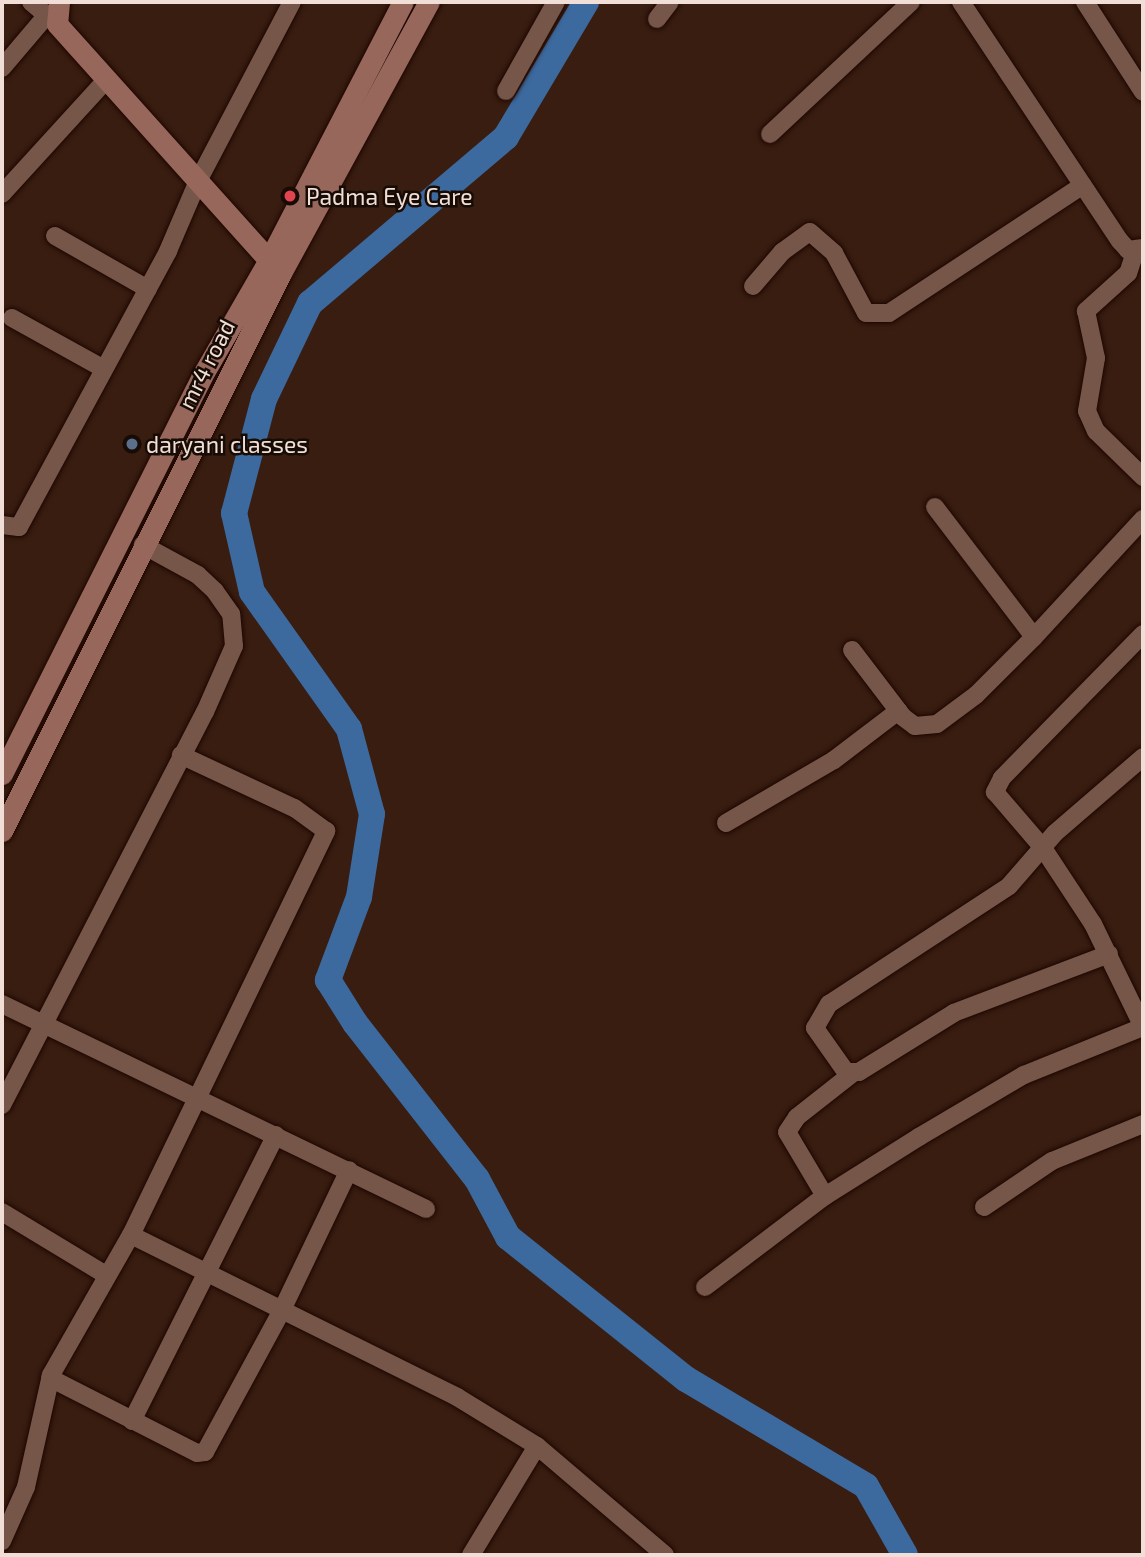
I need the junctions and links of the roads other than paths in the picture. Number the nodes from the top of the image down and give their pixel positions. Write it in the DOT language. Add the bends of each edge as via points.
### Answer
graph roads {
  1 [pos="31,2"];
  2 [pos="292,2"];
  3 [pos="403,2"];
  4 [pos="429,2"];
  5 [pos="556,2"];
  6 [pos="670,2"];
  7 [pos="911,2"];
  8 [pos="961,2"];
  9 [pos="1085,2"];
  10 [pos="55,14"];
  11 [pos="656,19"];
  12 [pos="2,68"];
  13 [pos="106,80"];
  14 [pos="506,91"];
  15 [pos="1143,92"];
  16 [pos="770,134"];
  17 [pos="198,181"];
  18 [pos="1083,185"];
  19 [pos="2,194"];
  20 [pos="55,236"];
  21 [pos="1139,250"];
  22 [pos="275,267"];
  23 [pos="753,286"];
  24 [pos="148,289"];
  25 [pos="12,318"];
  26 [pos="104,369"];
  27 [pos="1143,477"];
  28 [pos="935,507"];
  29 [pos="1143,519"];
  30 [pos="2,525"];
  31 [pos="143,545"];
  32 [pos="1143,634"];
  33 [pos="1034,637"];
  34 [pos="852,650"];
  35 [pos="898,711"];
  36 [pos="181,755"];
  37 [pos="1143,757"];
  38 [pos="2,774"];
  39 [pos="726,823"];
  40 [pos="2,831"];
  41 [pos="1043,848"];
  42 [pos="1109,954"];
  43 [pos="2,1004"];
  44 [pos="45,1026"];
  45 [pos="1143,1027"];
  46 [pos="852,1073"];
  47 [pos="195,1096"];
  48 [pos="2,1105"];
  49 [pos="1143,1124"];
  50 [pos="276,1135"];
  51 [pos="349,1170"];
  52 [pos="825,1196"];
  53 [pos="984,1207"];
  54 [pos="426,1209"];
  55 [pos="2,1212"];
  56 [pos="131,1235"];
  57 [pos="209,1270"];
  58 [pos="106,1275"];
  59 [pos="705,1287"];
  60 [pos="282,1310"];
  61 [pos="50,1378"];
  62 [pos="132,1421"];
  63 [pos="537,1446"];
  64 [pos="2,1541"];
  65 [pos="471,1555"];
  66 [pos="665,1555"];
  1 -- 10 [label="street"];
  2 -- 17 [label="street"];
  3 -- 22 [label="street, mr4 road"];
  4 -- 22 [label="street, mr4 road"];
  5 -- 14 [label="street"];
  6 -- 11 [label="street"];
  7 -- 16 [label="street"];
  8 -- 18 [label="street"];
  9 -- 15 [label="street"];
  10 -- 12 [label="street"];
  10 -- 13 [label="street"];
  13 -- 17 [label="street"];
  13 -- 19 [label="street"];
  17 -- 22 [label="street"];
  17 -- 24 [label="street"];
  18 -- 21 [label="street" via="1119,241"];
  18 -- 23 [label="street" via="878,317 866,313 834,253 810,233 782,253"];
  20 -- 24 [label="street"];
  21 -- 27 [label="street" via="1128,273 1086,311 1096,358 1087,411 1096,431"];
  22 -- 31 [label="street, mr4 road"];
  22 -- 38 [label="street, mr4 road" via="202,376"];
  24 -- 26 [label="street"];
  25 -- 26 [label="street"];
  26 -- 30 [label="street" via="19,527"];
  28 -- 33 [label="street"];
  29 -- 33 [label="street"];
  31 -- 36 [label="street" via="198,575 231,614 234,629 229,661"];
  31 -- 40 [label="street, mr4 road"];
  32 -- 41 [label="street" via="996,786 996,797"];
  33 -- 35 [label="street" via="976,695 937,724 915,726"];
  34 -- 35 [label="street"];
  35 -- 39 [label="street" via="834,760"];
  36 -- 44 [label="street"];
  36 -- 47 [label="street" via="294,808 326,831"];
  37 -- 41 [label="street"];
  41 -- 42 [label="street"];
  41 -- 46 [label="street" via="985,904 829,1004 815,1028 826,1049"];
  42 -- 45 [label="street"];
  42 -- 46 [label="street" via="954,1013"];
  43 -- 44 [label="street"];
  44 -- 47 [label="street"];
  44 -- 48 [label="street"];
  45 -- 52 [label="street" via="1024,1075"];
  46 -- 52 [label="street" via="790,1123 787,1132"];
  47 -- 50 [label="street"];
  47 -- 56 [label="street"];
  49 -- 53 [label="street" via="1052,1161"];
  50 -- 51 [label="street"];
  50 -- 57 [label="street"];
  51 -- 54 [label="street"];
  51 -- 60 [label="street"];
  52 -- 59 [label="street"];
  55 -- 58 [label="street"];
  56 -- 57 [label="street"];
  56 -- 58 [label="street"];
  57 -- 60 [label="street"];
  57 -- 62 [label="street"];
  58 -- 61 [label="street"];
  60 -- 62 [label="street" via="205,1452"];
  60 -- 63 [label="street" via="386,1358"];
  61 -- 62 [label="street"];
  61 -- 64 [label="street" via="32,1466"];
  63 -- 65 [label="street"];
  63 -- 66 [label="street"];
}
